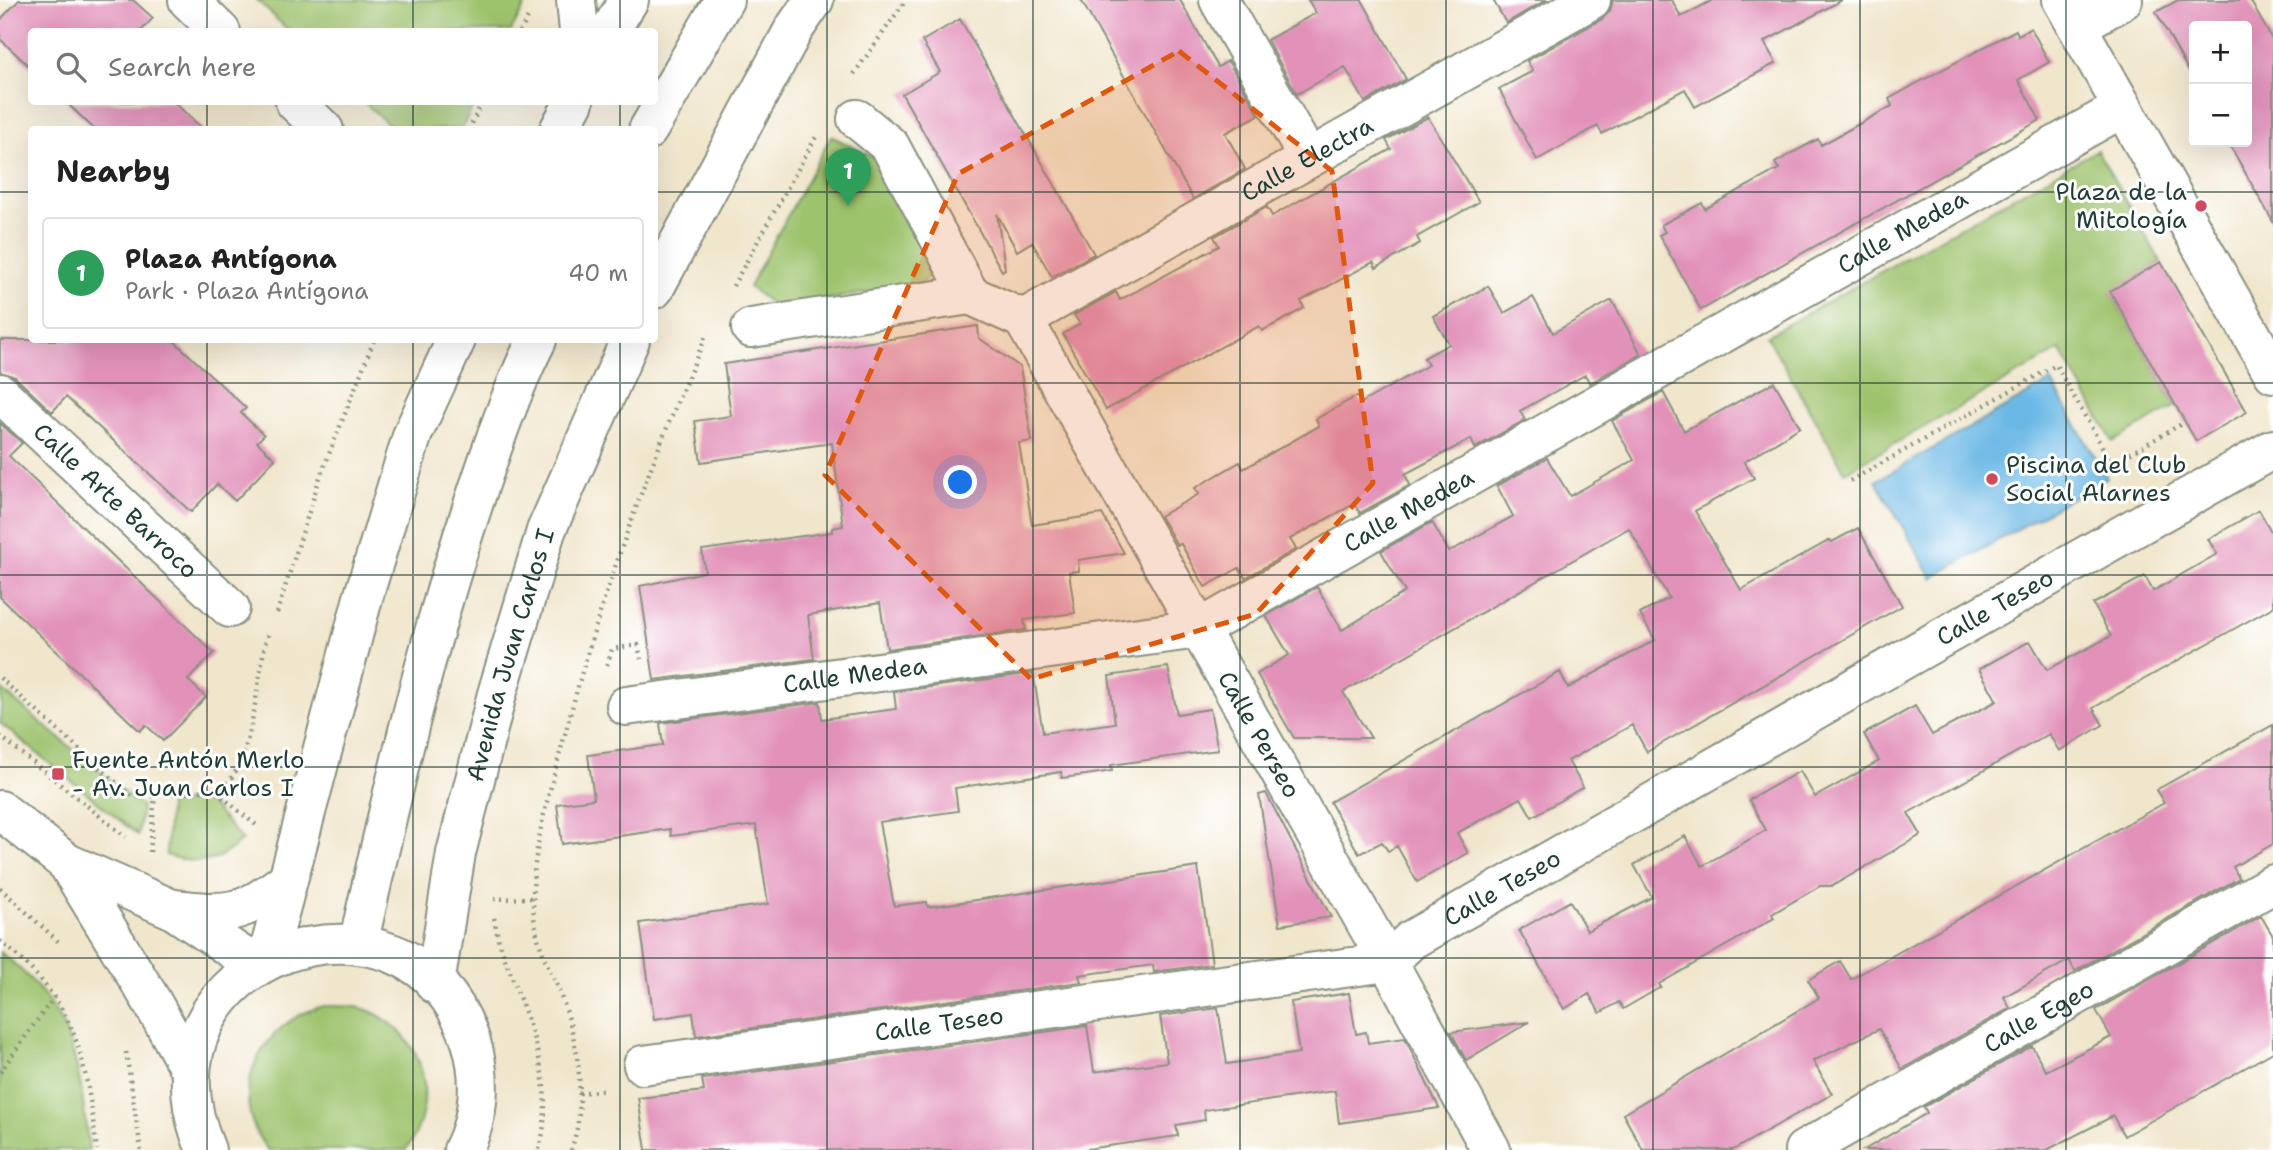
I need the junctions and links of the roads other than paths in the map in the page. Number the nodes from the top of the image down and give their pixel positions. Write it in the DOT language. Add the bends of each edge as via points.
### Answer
graph roads {
  1 [pos="188,0"];
  2 [pos="576,0"];
  3 [pos="629,0"];
  4 [pos="724,0"];
  5 [pos="814,0"];
  6 [pos="1219,0"];
  7 [pos="1591,0"];
  8 [pos="2123,0"];
  9 [pos="2070,13"];
  10 [pos="217,28"];
  11 [pos="579,28"];
  12 [pos="612,28"];
  13 [pos="298,105"];
  14 [pos="572,105"];
  15 [pos="2122,108"];
  16 [pos="841,121"];
  17 [pos="320,126"];
  18 [pos="561,126"];
  19 [pos="650,126"];
  20 [pos="1308,158"];
  21 [pos="658,282"];
  22 [pos="970,295"];
  23 [pos="1023,319"];
  24 [pos="751,328"];
  25 [pos="455,343"];
  26 [pos="536,343"];
  27 [pos="629,343"];
  28 [pos="2273,373"];
  29 [pos="0,393"];
  30 [pos="2273,449"];
  31 [pos="230,608"];
  32 [pos="1199,629"];
  33 [pos="626,706"];
  34 [pos="0,810"];
  35 [pos="67,863"];
  36 [pos="287,880"];
  37 [pos="2273,884"];
  38 [pos="172,909"];
  39 [pos="358,945"];
  40 [pos="261,962"];
  41 [pos="1388,962"];
  42 [pos="435,984"];
  43 [pos="643,1065"];
  44 [pos="191,1072"];
  45 [pos="205,1150"];
  46 [pos="463,1150"];
  47 [pos="1491,1150"];
  48 [pos="1804,1150"];
  1 -- 10 [label="street"];
  2 -- 11 [label="street"];
  3 -- 12 [label="street"];
  4 -- 19 [label="street"];
  5 -- 21 [label="street"];
  6 -- 20 [label="street"];
  7 -- 20 [label="street, Calle Electra"];
  8 -- 9 [label="street"];
  9 -- 15 [label="street"];
  13 -- 17 [label="street"];
  14 -- 18 [label="street"];
  15 -- 28 [label="street"];
  15 -- 32 [label="street, Calle Medea"];
  16 -- 22 [label="street" via="890,146"];
  20 -- 23 [label="street, Calle Electra"];
  22 -- 23 [label="street"];
  22 -- 24 [label="street"];
  23 -- 32 [label="street, Calle Perseo"];
  25 -- 36 [label="street" via="413,433"];
  26 -- 39 [label="street" via="486,465 444,589 412,704"];
  27 -- 42 [label="street, Avenida Juan Carlos I" via="545,531 456,853"];
  29 -- 31 [label="street, Calle Arte Barroco"];
  30 -- 41 [label="street, Calle Teseo" via="1410,940"];
  32 -- 33 [label="street, Calle Medea"];
  32 -- 41 [label="street, Calle Perseo"];
  34 -- 35 [label="street"];
  35 -- 38 [label="street"];
  35 -- 44 [label="street"];
  36 -- 38 [label="street" via="257,904 221,914"];
  36 -- 40 [label="street"];
  37 -- 48 [label="street, Calle Egeo"];
  38 -- 40 [label="street"];
  39 -- 40 [label="street" via="328,943 290,949"];
  39 -- 42 [label="street" via="409,963"];
  40 -- 44 [label="street" via="236,981 208,1019"];
  41 -- 43 [label="street, Calle Teseo"];
  41 -- 47 [label="street, Calle Perseo"];
  42 -- 46 [label="street" via="459,1015 474,1050 476,1109"];
  44 -- 45 [label="street" via="194,1119"];
}
